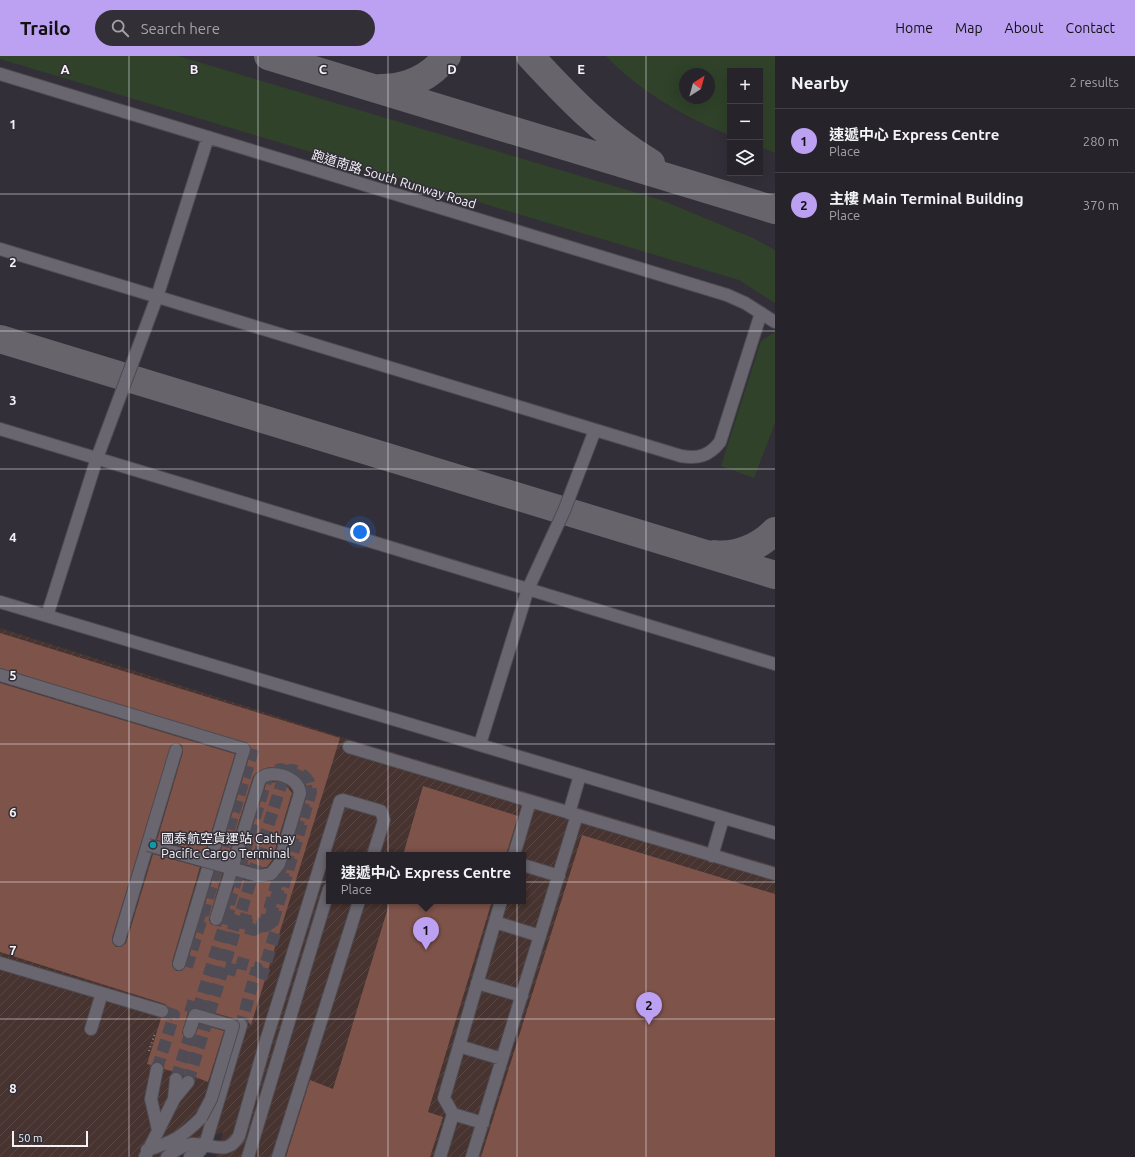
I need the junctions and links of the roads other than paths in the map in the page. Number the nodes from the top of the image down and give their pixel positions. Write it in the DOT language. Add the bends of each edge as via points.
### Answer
graph roads {
  1 [pos="0,74"];
  2 [pos="208,137"];
  3 [pos="0,250"];
  4 [pos="157,297"];
  5 [pos="761,313"];
  6 [pos="775,322"];
  7 [pos="0,429"];
  8 [pos="595,430"];
  9 [pos="97,458"];
  10 [pos="528,589"];
  11 [pos="0,602"];
  12 [pos="47,616"];
  13 [pos="775,664"];
  14 [pos="0,675"];
  15 [pos="480,744"];
  16 [pos="349,747"];
  17 [pos="176,750"];
  18 [pos="580,775"];
  19 [pos="530,801"];
  20 [pos="573,814"];
  21 [pos="723,818"];
  22 [pos="775,833"];
  23 [pos="148,845"];
  24 [pos="374,852"];
  25 [pos="515,852"];
  26 [pos="712,856"];
  27 [pos="526,866"];
  28 [pos="775,874"];
  29 [pos="559,876"];
  30 [pos="326,899"];
  31 [pos="358,904"];
  32 [pos="500,904"];
  33 [pos="216,919"];
  34 [pos="495,922"];
  35 [pos="540,936"];
  36 [pos="119,940"];
  37 [pos="0,963"];
  38 [pos="179,964"];
  39 [pos="477,983"];
  40 [pos="102,993"];
  41 [pos="522,996"];
  42 [pos="162,1011"];
  43 [pos="91,1029"];
  44 [pos="189,1032"];
  45 [pos="459,1046"];
  46 [pos="281,1047"];
  47 [pos="502,1059"];
  48 [pos="157,1069"];
  49 [pos="257,1070"];
  50 [pos="182,1081"];
  51 [pos="453,1114"];
  52 [pos="207,1118"];
  53 [pos="483,1123"];
  54 [pos="158,1130"];
  55 [pos="205,1145"];
  56 [pos="146,1154"];
  57 [pos="167,1157"];
  58 [pos="190,1157"];
  59 [pos="248,1157"];
  60 [pos="278,1157"];
  61 [pos="440,1157"];
  62 [pos="472,1157"];
  1 -- 2 [label="lane, 跑道南路 South Runway Road"];
  2 -- 4 [label="lane"];
  2 -- 5 [label="lane, 跑道南路 South Runway Road" via="727,295"];
  3 -- 4 [label="lane"];
  4 -- 8 [label="lane"];
  4 -- 9 [label="lane"];
  5 -- 6 [label="lane, 跑道南路 South Runway Road"];
  5 -- 8 [label="lane" via="720,442 705,456 681,456"];
  7 -- 9 [label="lane"];
  8 -- 10 [label="lane" via="564,510"];
  9 -- 10 [label="lane"];
  9 -- 12 [label="lane"];
  10 -- 13 [label="lane"];
  10 -- 15 [label="lane"];
  11 -- 12 [label="lane"];
  12 -- 15 [label="lane"];
  14 -- 38 [label="lane" via="244,749"];
  15 -- 18 [label="lane"];
  16 -- 19 [label="lane"];
  17 -- 23 [label="lane"];
  18 -- 20 [label="lane"];
  18 -- 21 [label="lane"];
  19 -- 20 [label="lane"];
  19 -- 25 [label="lane"];
  20 -- 26 [label="lane"];
  20 -- 29 [label="lane"];
  21 -- 22 [label="lane"];
  21 -- 26 [label="lane"];
  23 -- 33 [label="lane, bridge" via="199,860 222,866 229,868 236,870 244,872 258,876 272,874 279,864 300,793 299,786 294,780 272,774 264,775 260,779 233,862 231,869 227,883"];
  23 -- 36 [label="lane"];
  24 -- 49 [label="lane" via="384,820 381,810 340,801"];
  26 -- 28 [label="lane"];
  27 -- 29 [label="lane"];
  29 -- 35 [label="lane"];
  30 -- 46 [label="lane"];
  31 -- 60 [label="lane"];
  32 -- 34 [label="lane"];
  34 -- 35 [label="lane"];
  34 -- 39 [label="lane"];
  35 -- 41 [label="lane"];
  37 -- 40 [label="lane"];
  39 -- 41 [label="lane"];
  39 -- 45 [label="lane"];
  40 -- 42 [label="lane"];
  40 -- 43 [label="lane"];
  41 -- 47 [label="lane"];
  44 -- 52 [label="lane, bridge" via="195,1015 233,1026 210,1099"];
  45 -- 47 [label="lane"];
  45 -- 51 [label="lane" via="444,1098"];
  46 -- 49 [label="lane"];
  46 -- 59 [label="lane"];
  47 -- 53 [label="lane"];
  48 -- 54 [label="lane" via="151,1100"];
  49 -- 55 [label="lane" via="235,1143 224,1149"];
  50 -- 54 [label="lane"];
  51 -- 53 [label="lane"];
  51 -- 61 [label="lane"];
  52 -- 52 [label="lane" via="223,1108 244,1026 221,1089"];
  52 -- 55 [label="lane"];
  52 -- 56 [label="lane" via="170,1143"];
  53 -- 62 [label="lane"];
  54 -- 56 [label="lane"];
  55 -- 57 [label="lane" via="186,1145"];
  55 -- 58 [label="lane" via="197,1154"];
}
